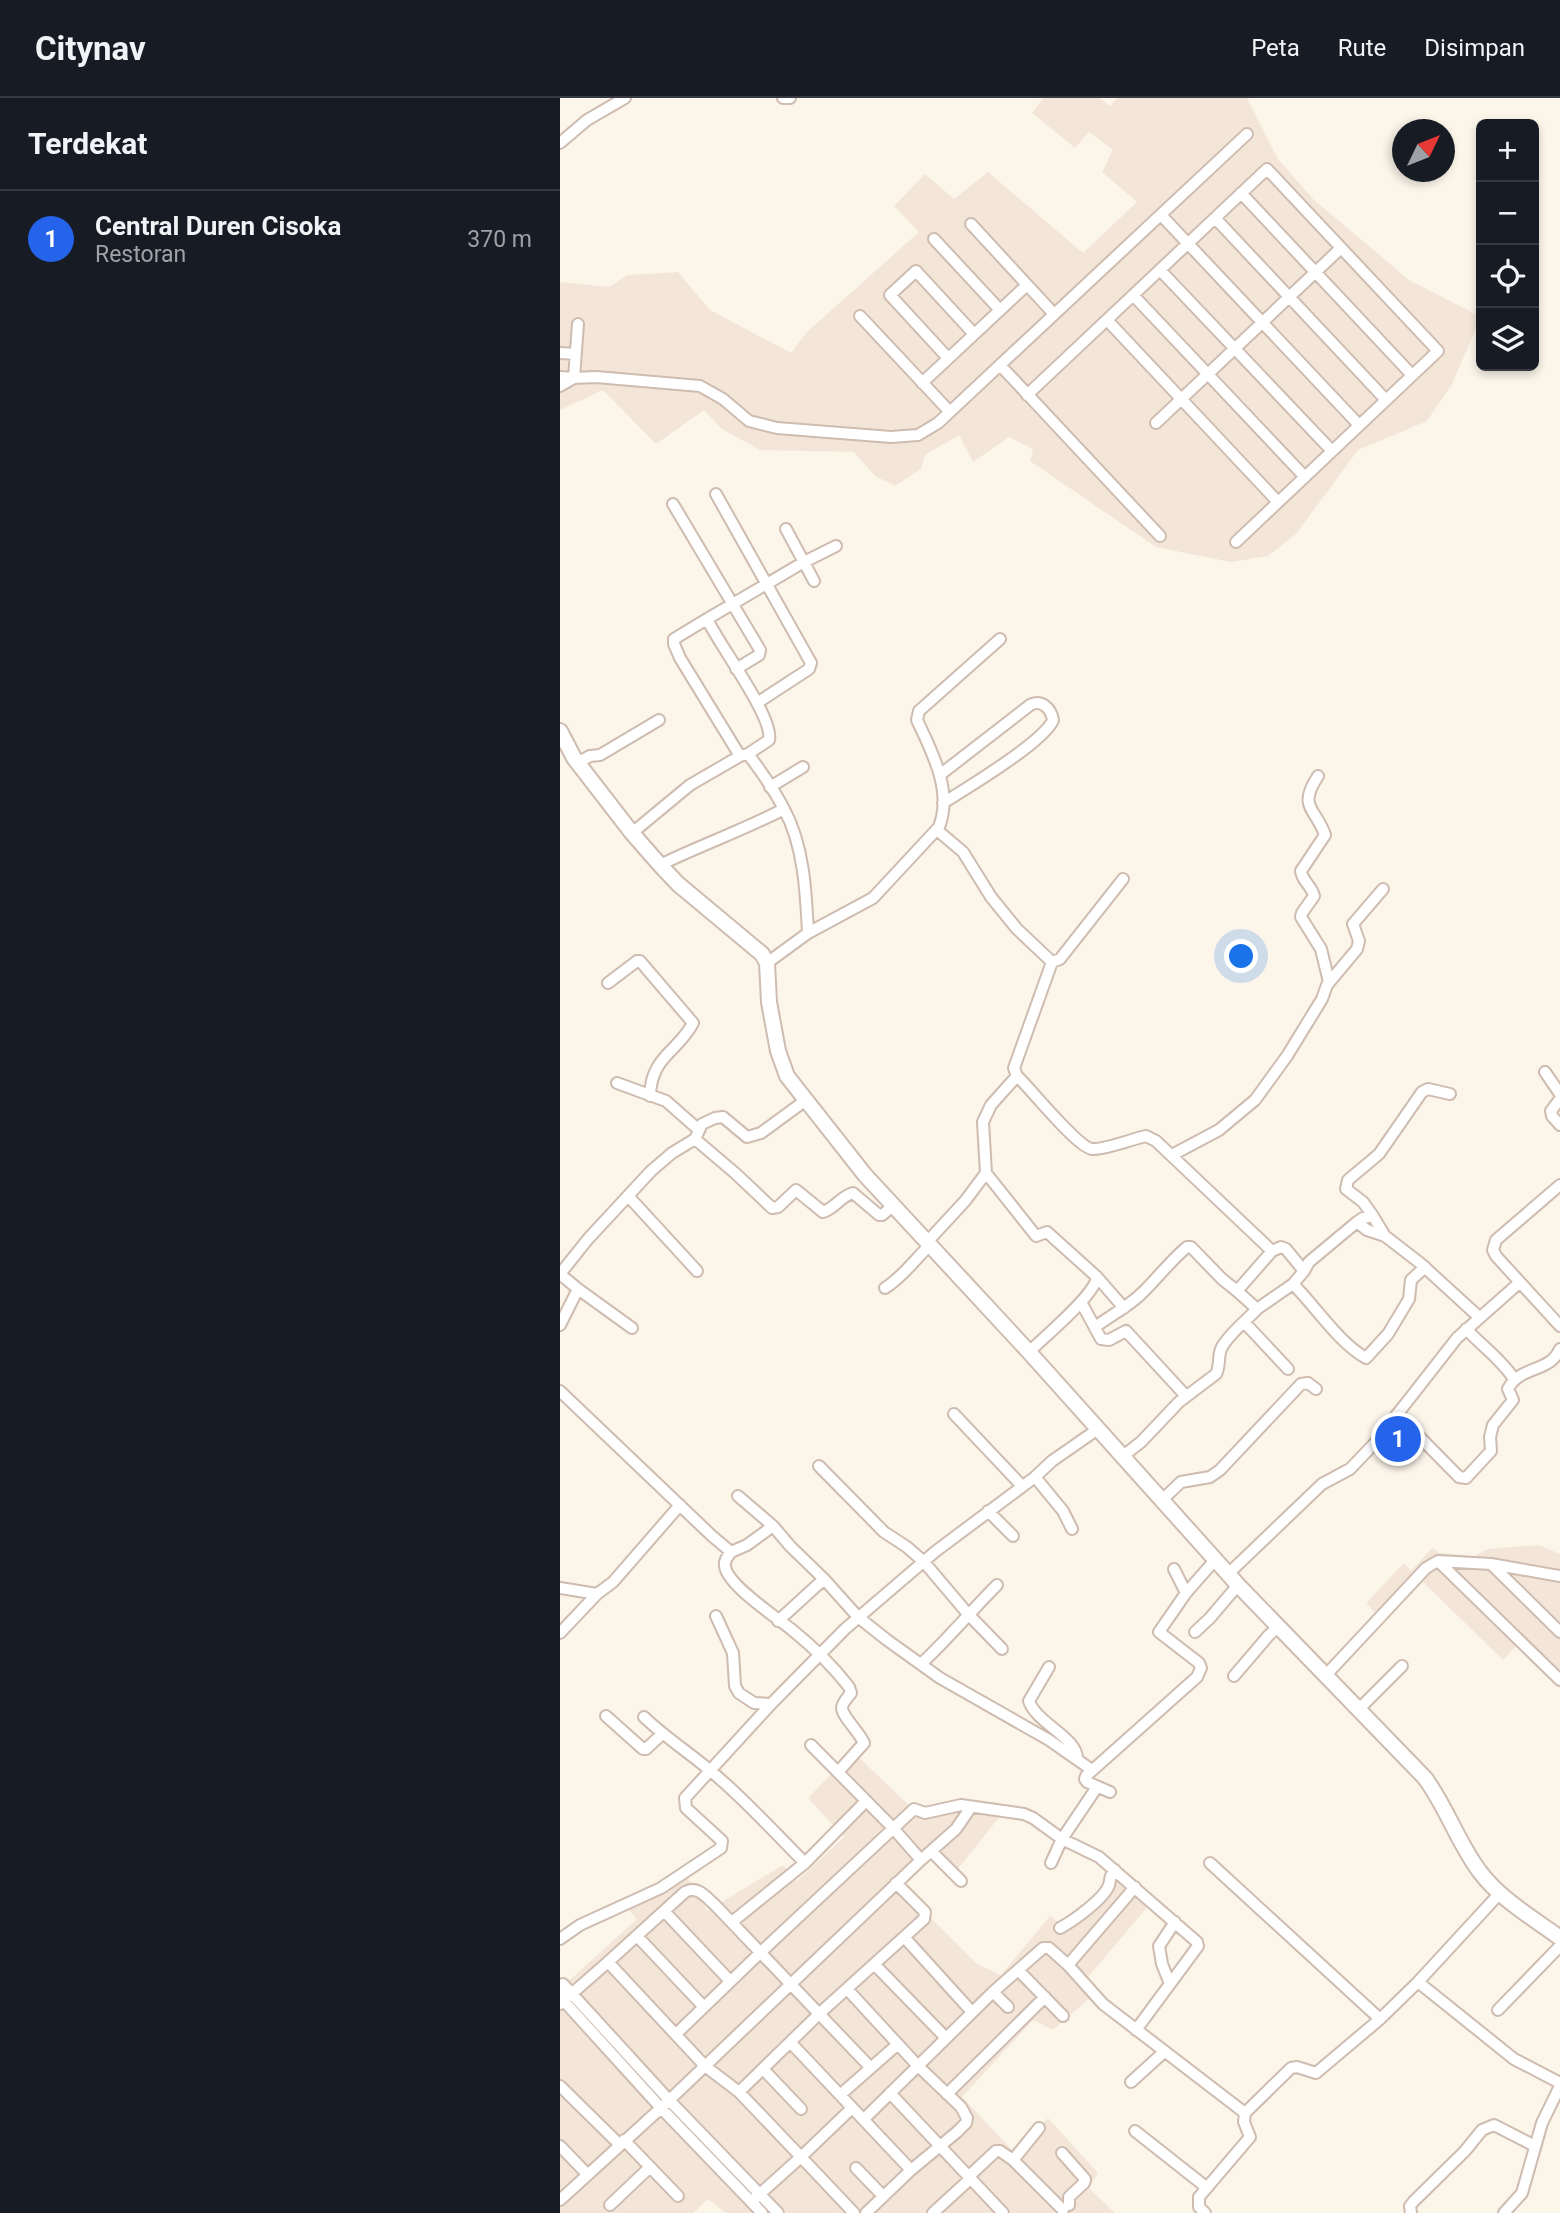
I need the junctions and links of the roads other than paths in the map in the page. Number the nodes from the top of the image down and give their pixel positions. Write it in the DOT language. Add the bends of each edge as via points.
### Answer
graph roads {
  1 [pos="625,98"];
  2 [pos="783,98"];
  3 [pos="790,98"];
  4 [pos="1247,134"];
  5 [pos="560,143"];
  6 [pos="1241,194"];
  7 [pos="1160,215"];
  8 [pos="1214,218"];
  9 [pos="971,224"];
  10 [pos="934,239"];
  11 [pos="1188,244"];
  12 [pos="1341,248"];
  13 [pos="1160,270"];
  14 [pos="1315,272"];
  15 [pos="1027,285"];
  16 [pos="1133,295"];
  17 [pos="1289,297"];
  18 [pos="1000,310"];
  19 [pos="1054,314"];
  20 [pos="860,316"];
  21 [pos="1107,320"];
  22 [pos="1262,323"];
  23 [pos="578,324"];
  24 [pos="974,334"];
  25 [pos="1235,349"];
  26 [pos="560,353"];
  27 [pos="576,354"];
  28 [pos="948,358"];
  29 [pos="999,365"];
  30 [pos="1208,374"];
  31 [pos="1412,375"];
  32 [pos="560,377"];
  33 [pos="574,379"];
  34 [pos="922,383"];
  35 [pos="560,386"];
  36 [pos="1027,395"];
  37 [pos="1181,399"];
  38 [pos="1386,400"];
  39 [pos="950,412"];
  40 [pos="1156,423"];
  41 [pos="1359,425"];
  42 [pos="1332,452"];
  43 [pos="1304,477"];
  44 [pos="716,494"];
  45 [pos="1278,502"];
  46 [pos="673,504"];
  47 [pos="786,529"];
  48 [pos="1160,536"];
  49 [pos="1236,542"];
  50 [pos="836,546"];
  51 [pos="804,562"];
  52 [pos="814,581"];
  53 [pos="768,584"];
  54 [pos="732,605"];
  55 [pos="707,619"];
  56 [pos="1000,639"];
  57 [pos="736,669"];
  58 [pos="757,703"];
  59 [pos="659,720"];
  60 [pos="560,731"];
  61 [pos="744,755"];
  62 [pos="578,763"];
  63 [pos="803,767"];
  64 [pos="941,774"];
  65 [pos="1318,776"];
  66 [pos="770,787"];
  67 [pos="943,803"];
  68 [pos="784,809"];
  69 [pos="937,830"];
  70 [pos="632,833"];
  71 [pos="660,865"];
  72 [pos="1122,879"];
  73 [pos="1383,889"];
  74 [pos="808,933"];
  75 [pos="1052,962"];
  76 [pos="768,963"];
  77 [pos="1329,982"];
  78 [pos="608,983"];
  79 [pos="1545,1072"];
  80 [pos="1017,1076"];
  81 [pos="617,1083"];
  82 [pos="1450,1094"];
  83 [pos="1560,1094"];
  84 [pos="650,1096"];
  85 [pos="1560,1099"];
  86 [pos="806,1100"];
  87 [pos="1560,1125"];
  88 [pos="697,1135"];
  89 [pos="1172,1155"];
  90 [pos="986,1173"];
  91 [pos="1560,1185"];
  92 [pos="629,1196"];
  93 [pos="894,1205"];
  94 [pos="1373,1216"];
  95 [pos="1357,1222"];
  96 [pos="1385,1236"];
  97 [pos="929,1243"];
  98 [pos="1272,1251"];
  99 [pos="1424,1267"];
  100 [pos="697,1271"];
  101 [pos="1304,1271"];
  102 [pos="560,1274"];
  103 [pos="1097,1277"];
  104 [pos="1293,1283"];
  105 [pos="1519,1283"];
  106 [pos="886,1288"];
  107 [pos="578,1289"];
  108 [pos="1237,1291"];
  109 [pos="1081,1302"];
  110 [pos="1124,1308"];
  111 [pos="1257,1310"];
  112 [pos="1479,1317"];
  113 [pos="1244,1322"];
  114 [pos="560,1325"];
  115 [pos="1095,1326"];
  116 [pos="1560,1326"];
  117 [pos="632,1328"];
  118 [pos="1466,1329"];
  119 [pos="1560,1349"];
  120 [pos="1029,1352"];
  121 [pos="1289,1369"];
  122 [pos="1514,1379"];
  123 [pos="1316,1388"];
  124 [pos="1186,1396"];
  125 [pos="563,1399"];
  126 [pos="954,1414"];
  127 [pos="1397,1414"];
  128 [pos="1098,1429"];
  129 [pos="1123,1456"];
  130 [pos="819,1466"];
  131 [pos="1035,1477"];
  132 [pos="1022,1486"];
  133 [pos="738,1496"];
  134 [pos="1163,1499"];
  135 [pos="680,1505"];
  136 [pos="988,1511"];
  137 [pos="773,1527"];
  138 [pos="1072,1529"];
  139 [pos="1013,1536"];
  140 [pos="732,1552"];
  141 [pos="1215,1560"];
  142 [pos="1438,1561"];
  143 [pos="924,1562"];
  144 [pos="1491,1564"];
  145 [pos="1174,1569"];
  146 [pos="1557,1577"];
  147 [pos="824,1578"];
  148 [pos="1233,1579"];
  149 [pos="998,1586"];
  150 [pos="560,1588"];
  151 [pos="1186,1593"];
  152 [pos="597,1594"];
  153 [pos="968,1614"];
  154 [pos="716,1616"];
  155 [pos="858,1617"];
  156 [pos="778,1620"];
  157 [pos="1278,1627"];
  158 [pos="1195,1632"];
  159 [pos="1560,1632"];
  160 [pos="560,1633"];
  161 [pos="1002,1649"];
  162 [pos="819,1654"];
  163 [pos="921,1664"];
  164 [pos="1402,1666"];
  165 [pos="1049,1667"];
  166 [pos="1326,1675"];
  167 [pos="1234,1676"];
  168 [pos="1560,1680"];
  169 [pos="771,1704"];
  170 [pos="1359,1709"];
  171 [pos="606,1716"];
  172 [pos="644,1717"];
  173 [pos="662,1734"];
  174 [pos="811,1745"];
  175 [pos="1077,1759"];
  176 [pos="1092,1770"];
  177 [pos="712,1771"];
  178 [pos="838,1772"];
  179 [pos="1097,1787"];
  180 [pos="1110,1791"];
  181 [pos="866,1801"];
  182 [pos="971,1807"];
  183 [pos="893,1828"];
  184 [pos="1062,1839"];
  185 [pos="932,1852"];
  186 [pos="921,1860"];
  187 [pos="805,1863"];
  188 [pos="1051,1863"];
  189 [pos="1210,1863"];
  190 [pos="1115,1870"];
  191 [pos="961,1881"];
  192 [pos="896,1883"];
  193 [pos="1135,1887"];
  194 [pos="1500,1893"];
  195 [pos="664,1911"];
  196 [pos="732,1922"];
  197 [pos="1175,1922"];
  198 [pos="1060,1928"];
  199 [pos="636,1936"];
  200 [pos="904,1937"];
  201 [pos="1560,1938"];
  202 [pos="560,1939"];
  203 [pos="1560,1946"];
  204 [pos="761,1952"];
  205 [pos="608,1962"];
  206 [pos="874,1964"];
  207 [pos="1068,1965"];
  208 [pos="1018,1970"];
  209 [pos="562,1981"];
  210 [pos="730,1981"];
  211 [pos="1418,1982"];
  212 [pos="792,1984"];
  213 [pos="1170,1984"];
  214 [pos="847,1989"];
  215 [pos="993,1993"];
  216 [pos="1045,1997"];
  217 [pos="565,1999"];
  218 [pos="704,2007"];
  219 [pos="1008,2007"];
  220 [pos="1498,2010"];
  221 [pos="972,2012"];
  222 [pos="820,2013"];
  223 [pos="1063,2017"];
  224 [pos="1381,2019"];
  225 [pos="1136,2030"];
  226 [pos="676,2034"];
  227 [pos="946,2038"];
  228 [pos="791,2043"];
  229 [pos="898,2044"];
  230 [pos="1164,2052"];
  231 [pos="705,2066"];
  232 [pos="918,2066"];
  233 [pos="870,2067"];
  234 [pos="762,2069"];
  235 [pos="1131,2082"];
  236 [pos="1560,2084"];
  237 [pos="560,2085"];
  238 [pos="739,2092"];
  239 [pos="890,2093"];
  240 [pos="947,2094"];
  241 [pos="840,2095"];
  242 [pos="665,2104"];
  243 [pos="852,2108"];
  244 [pos="801,2109"];
  245 [pos="1245,2113"];
  246 [pos="864,2119"];
  247 [pos="1039,2128"];
  248 [pos="1135,2131"];
  249 [pos="622,2142"];
  250 [pos="939,2145"];
  251 [pos="560,2146"];
  252 [pos="1535,2146"];
  253 [pos="1062,2153"];
  254 [pos="801,2157"];
  255 [pos="1013,2160"];
  256 [pos="649,2168"];
  257 [pos="856,2168"];
  258 [pos="911,2170"];
  259 [pos="587,2174"];
  260 [pos="969,2178"];
  261 [pos="1206,2187"];
  262 [pos="760,2194"];
  263 [pos="678,2196"];
  264 [pos="883,2196"];
  265 [pos="560,2200"];
  266 [pos="751,2203"];
  267 [pos="610,2205"];
  268 [pos="1067,2210"];
  269 [pos="1200,2212"];
  270 [pos="762,2213"];
  271 [pos="778,2213"];
  272 [pos="853,2213"];
  273 [pos="866,2213"];
  274 [pos="933,2213"];
  275 [pos="1003,2213"];
  276 [pos="1411,2213"];
  277 [pos="1504,2213"];
  1 -- 5 [label="street" via="587,120"];
  2 -- 3 [label="street"];
  4 -- 7 [label="street"];
  6 -- 8 [label="street"];
  6 -- 12 [label="street" via="1267,169"];
  6 -- 14 [label="street"];
  7 -- 11 [label="street"];
  7 -- 19 [label="street"];
  8 -- 11 [label="street"];
  8 -- 17 [label="street"];
  9 -- 15 [label="street"];
  10 -- 18 [label="street"];
  11 -- 13 [label="street"];
  11 -- 22 [label="street"];
  12 -- 14 [label="street"];
  12 -- 31 [label="street" via="1438,351"];
  13 -- 16 [label="street"];
  13 -- 25 [label="street"];
  14 -- 17 [label="street"];
  14 -- 31 [label="street"];
  15 -- 18 [label="street"];
  15 -- 19 [label="street"];
  16 -- 21 [label="street"];
  16 -- 30 [label="street"];
  17 -- 22 [label="street"];
  17 -- 38 [label="street"];
  18 -- 24 [label="street"];
  19 -- 29 [label="street"];
  20 -- 34 [label="street"];
  21 -- 36 [label="street"];
  21 -- 37 [label="street"];
  22 -- 25 [label="street"];
  22 -- 41 [label="street"];
  23 -- 27 [label="street"];
  24 -- 28 [label="street"];
  24 -- 28 [label="street" via="916,271 890,295"];
  25 -- 30 [label="street"];
  25 -- 42 [label="street"];
  26 -- 27 [label="street"];
  27 -- 33 [label="street"];
  28 -- 34 [label="street"];
  29 -- 36 [label="street"];
  29 -- 39 [label="street"];
  30 -- 37 [label="street"];
  30 -- 43 [label="street"];
  31 -- 38 [label="street"];
  32 -- 33 [label="street"];
  33 -- 35 [label="street"];
  33 -- 39 [label="street" via="701,386 749,421 777,428 891,438 918,435"];
  34 -- 39 [label="street"];
  36 -- 48 [label="street"];
  37 -- 40 [label="street"];
  37 -- 45 [label="street"];
  38 -- 41 [label="street"];
  41 -- 42 [label="street"];
  42 -- 43 [label="street"];
  43 -- 45 [label="street"];
  44 -- 53 [label="street"];
  45 -- 49 [label="street"];
  46 -- 54 [label="street"];
  47 -- 51 [label="street"];
  50 -- 51 [label="street"];
  51 -- 52 [label="street"];
  51 -- 53 [label="street"];
  53 -- 54 [label="street"];
  53 -- 58 [label="street" via="811,663 809,669"];
  54 -- 55 [label="street"];
  54 -- 57 [label="street" via="760,650"];
  55 -- 57 [label="street"];
  55 -- 61 [label="street" via="674,639 674,644"];
  56 -- 64 [label="street" via="919,711 917,720"];
  57 -- 58 [label="street"];
  58 -- 61 [label="street" via="769,740"];
  59 -- 62 [label="street"];
  60 -- 62 [label="street"];
  61 -- 66 [label="street"];
  61 -- 70 [label="street" via="690,785"];
  62 -- 70 [label="street"];
  63 -- 66 [label="street"];
  64 -- 67 [label="street"];
  64 -- 67 [label="street" via="1030,705 1041,703 1052,713 1046,730"];
  65 -- 77 [label="street" via="1308,803 1325,835 1301,871 1314,892 1301,917 1321,949"];
  66 -- 68 [label="street"];
  67 -- 69 [label="street"];
  68 -- 71 [label="street"];
  68 -- 74 [label="street" via="804,879"];
  69 -- 74 [label="street" via="873,898"];
  69 -- 75 [label="street" via="963,852 991,897"];
  70 -- 71 [label="street"];
  71 -- 76 [label="street"];
  72 -- 75 [label="street" via="1060,959"];
  73 -- 77 [label="street" via="1353,924 1357,949"];
  74 -- 76 [label="street"];
  75 -- 80 [label="street" via="1014,1068"];
  76 -- 86 [label="street" via="778,1051 787,1076"];
  77 -- 89 [label="street" via="1287,1056 1255,1100 1219,1130"];
  78 -- 84 [label="street" via="640,961 693,1023 654,1072"];
  79 -- 83 [label="street"];
  80 -- 89 [label="street" via="1087,1147 1097,1149 1146,1136"];
  80 -- 90 [label="street" via="991,1105 983,1122"];
  81 -- 84 [label="street"];
  82 -- 94 [label="street" via="1428,1089 1422,1093 1379,1154 1346,1182 1346,1189"];
  84 -- 88 [label="street" via="666,1101"];
  85 -- 87 [label="street" via="1551,1111"];
  86 -- 88 [label="street" via="753,1136 743,1136 723,1117 702,1124"];
  86 -- 93 [label="street"];
  88 -- 92 [label="street"];
  88 -- 93 [label="street" via="772,1208 796,1190 823,1212 853,1193 882,1216"];
  89 -- 98 [label="street"];
  90 -- 97 [label="street"];
  90 -- 103 [label="street" via="1036,1237 1047,1232"];
  91 -- 105 [label="street" via="1493,1246"];
  92 -- 100 [label="street"];
  92 -- 102 [label="street"];
  93 -- 97 [label="street"];
  94 -- 95 [label="street"];
  94 -- 96 [label="street"];
  95 -- 96 [label="street"];
  95 -- 101 [label="street"];
  96 -- 99 [label="street"];
  97 -- 106 [label="street"];
  97 -- 120 [label="street"];
  98 -- 101 [label="street" via="1286,1249"];
  98 -- 108 [label="street"];
  99 -- 104 [label="street" via="1411,1280 1409,1299 1388,1334 1366,1358 1326,1323"];
  99 -- 112 [label="street"];
  101 -- 104 [label="street"];
  102 -- 107 [label="street"];
  103 -- 109 [label="street"];
  103 -- 110 [label="street"];
  104 -- 111 [label="street"];
  105 -- 112 [label="street"];
  105 -- 116 [label="street"];
  107 -- 114 [label="street"];
  107 -- 117 [label="street"];
  108 -- 110 [label="street" via="1187,1247"];
  108 -- 111 [label="street"];
  109 -- 115 [label="street"];
  109 -- 120 [label="street"];
  110 -- 115 [label="street"];
  111 -- 113 [label="street"];
  112 -- 118 [label="street"];
  113 -- 121 [label="street"];
  113 -- 124 [label="street" via="1222,1347 1216,1374"];
  115 -- 124 [label="street" via="1102,1340 1126,1331"];
  118 -- 122 [label="street"];
  118 -- 127 [label="street"];
  119 -- 122 [label="street" via="1553,1360"];
  120 -- 128 [label="street"];
  122 -- 127 [label="street" via="1508,1389 1513,1400 1493,1425 1491,1451 1466,1478 1459,1477"];
  123 -- 134 [label="street" via="1301,1384 1220,1470 1203,1480 1181,1482"];
  124 -- 129 [label="street"];
  125 -- 135 [label="street"];
  126 -- 132 [label="street"];
  127 -- 148 [label="street" via="1350,1469 1322,1484"];
  128 -- 129 [label="street"];
  128 -- 131 [label="street"];
  129 -- 134 [label="street"];
  130 -- 143 [label="street" via="884,1532"];
  131 -- 132 [label="street"];
  131 -- 138 [label="street"];
  132 -- 136 [label="street"];
  133 -- 137 [label="street"];
  134 -- 141 [label="street"];
  135 -- 140 [label="street"];
  135 -- 152 [label="street" via="613,1582"];
  136 -- 139 [label="street"];
  136 -- 143 [label="street"];
  137 -- 140 [label="street"];
  137 -- 147 [label="street"];
  140 -- 156 [label="street" via="724,1566 729,1575"];
  141 -- 148 [label="street"];
  141 -- 151 [label="street"];
  142 -- 144 [label="street"];
  142 -- 166 [label="street" via="1426,1568"];
  142 -- 168 [label="street"];
  143 -- 153 [label="street"];
  143 -- 155 [label="street"];
  144 -- 146 [label="street"];
  144 -- 159 [label="street"];
  145 -- 151 [label="street"];
  147 -- 155 [label="street"];
  147 -- 156 [label="street"];
  148 -- 157 [label="street"];
  148 -- 158 [label="street" via="1210,1618"];
  149 -- 153 [label="street"];
  150 -- 152 [label="street"];
  151 -- 176 [label="street" via="1159,1632 1199,1663 1197,1677"];
  152 -- 160 [label="street"];
  153 -- 161 [label="street"];
  153 -- 163 [label="street"];
  154 -- 169 [label="street" via="733,1653 738,1693 754,1703"];
  155 -- 162 [label="street"];
  155 -- 163 [label="street"];
  156 -- 162 [label="street"];
  157 -- 166 [label="street"];
  157 -- 167 [label="street"];
  162 -- 169 [label="street"];
  162 -- 178 [label="street" via="849,1687 851,1693 842,1711 864,1743"];
  163 -- 175 [label="street"];
  164 -- 170 [label="street"];
  165 -- 175 [label="street" via="1029,1701 1075,1750"];
  166 -- 170 [label="street"];
  169 -- 177 [label="street"];
  170 -- 194 [label="street" via="1425,1778 1469,1858"];
  171 -- 173 [label="street" via="643,1749"];
  172 -- 173 [label="street"];
  173 -- 177 [label="street"];
  174 -- 178 [label="street"];
  175 -- 176 [label="street"];
  176 -- 179 [label="street" via="1085,1779"];
  177 -- 187 [label="street"];
  177 -- 202 [label="street" via="685,1798 685,1805 722,1841 721,1848 661,1888"];
  178 -- 181 [label="street"];
  179 -- 180 [label="street"];
  179 -- 184 [label="street"];
  181 -- 183 [label="street"];
  181 -- 187 [label="street"];
  182 -- 183 [label="street" via="925,1813 914,1809"];
  182 -- 184 [label="street" via="1033,1818"];
  182 -- 185 [label="street"];
  183 -- 186 [label="street"];
  183 -- 204 [label="street"];
  184 -- 188 [label="street"];
  184 -- 190 [label="street"];
  185 -- 186 [label="street"];
  185 -- 191 [label="street"];
  186 -- 192 [label="street"];
  187 -- 196 [label="street"];
  189 -- 224 [label="street"];
  190 -- 193 [label="street"];
  190 -- 198 [label="street" via="1093,1903"];
  192 -- 200 [label="street" via="926,1914"];
  192 -- 212 [label="street"];
  193 -- 197 [label="street"];
  193 -- 207 [label="street"];
  194 -- 201 [label="street"];
  194 -- 211 [label="street"];
  195 -- 196 [label="street" via="695,1889"];
  195 -- 199 [label="street"];
  195 -- 210 [label="street"];
  196 -- 204 [label="street"];
  197 -- 213 [label="street" via="1159,1946"];
  197 -- 213 [label="street" via="1198,1946"];
  199 -- 205 [label="street"];
  199 -- 218 [label="street"];
  200 -- 206 [label="street"];
  200 -- 221 [label="street"];
  203 -- 220 [label="street"];
  204 -- 210 [label="street"];
  204 -- 212 [label="street"];
  205 -- 217 [label="street"];
  205 -- 226 [label="street"];
  206 -- 214 [label="street"];
  206 -- 227 [label="street"];
  207 -- 208 [label="street" via="1043,1948"];
  207 -- 225 [label="street" via="1103,2004"];
  208 -- 215 [label="street"];
  208 -- 216 [label="street"];
  209 -- 217 [label="street"];
  210 -- 218 [label="street"];
  211 -- 224 [label="street"];
  211 -- 236 [label="street" via="1514,2059"];
  212 -- 222 [label="street"];
  212 -- 231 [label="street"];
  213 -- 225 [label="street"];
  214 -- 222 [label="street"];
  214 -- 229 [label="street"];
  215 -- 219 [label="street"];
  215 -- 221 [label="street"];
  216 -- 223 [label="street"];
  216 -- 240 [label="street"];
  217 -- 242 [label="street"];
  218 -- 226 [label="street"];
  221 -- 227 [label="street"];
  222 -- 228 [label="street"];
  222 -- 233 [label="street"];
  224 -- 245 [label="street" via="1316,2073 1297,2067 1285,2071"];
  225 -- 230 [label="street"];
  226 -- 231 [label="street"];
  227 -- 232 [label="street"];
  228 -- 234 [label="street"];
  228 -- 241 [label="street"];
  229 -- 232 [label="street"];
  229 -- 233 [label="street"];
  230 -- 235 [label="street"];
  230 -- 245 [label="street"];
  231 -- 238 [label="street"];
  231 -- 242 [label="street"];
  232 -- 239 [label="street"];
  232 -- 240 [label="street"];
  233 -- 241 [label="street"];
  234 -- 238 [label="street"];
  234 -- 244 [label="street"];
  236 -- 252 [label="street"];
  237 -- 249 [label="street"];
  238 -- 254 [label="street"];
  239 -- 246 [label="street"];
  239 -- 250 [label="street"];
  240 -- 250 [label="street" via="967,2118"];
  241 -- 243 [label="street"];
  242 -- 249 [label="street"];
  242 -- 262 [label="street"];
  242 -- 266 [label="street"];
  243 -- 246 [label="street"];
  243 -- 254 [label="street"];
  245 -- 261 [label="street" via="1249,2140"];
  246 -- 258 [label="street"];
  247 -- 255 [label="street"];
  248 -- 261 [label="street"];
  249 -- 256 [label="street"];
  249 -- 259 [label="street"];
  250 -- 258 [label="street"];
  250 -- 260 [label="street"];
  251 -- 259 [label="street"];
  252 -- 276 [label="street" via="1490,2125 1414,2201"];
  252 -- 277 [label="street" via="1522,2193"];
  253 -- 268 [label="street" via="1085,2179 1069,2197"];
  254 -- 262 [label="street"];
  254 -- 272 [label="street"];
  255 -- 260 [label="street" via="998,2150"];
  255 -- 268 [label="street"];
  256 -- 263 [label="street"];
  256 -- 267 [label="street"];
  257 -- 264 [label="street"];
  258 -- 264 [label="street"];
  259 -- 265 [label="street"];
  260 -- 274 [label="street"];
  260 -- 275 [label="street"];
  261 -- 269 [label="street" via="1199,2197"];
  262 -- 266 [label="street"];
  262 -- 271 [label="street"];
  264 -- 273 [label="street"];
  266 -- 270 [label="street"];
}
